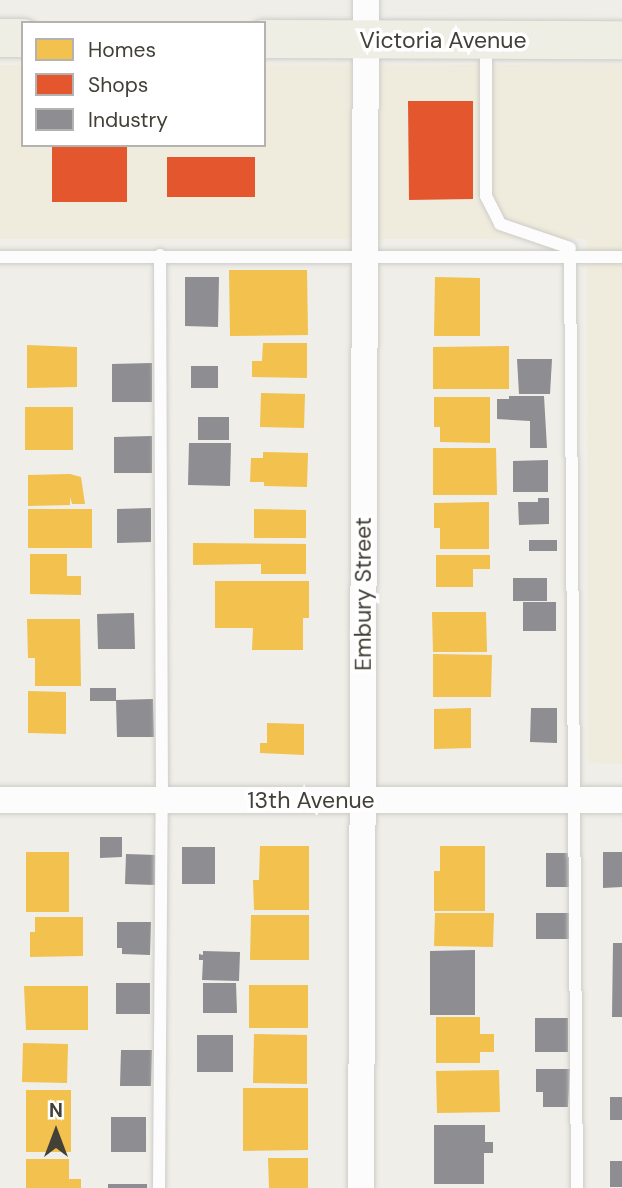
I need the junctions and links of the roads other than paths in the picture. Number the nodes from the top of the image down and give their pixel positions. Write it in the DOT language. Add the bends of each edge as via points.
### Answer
graph roads {
  1 [pos="366,0"];
  2 [pos="0,38"];
  3 [pos="21,38"];
  4 [pos="266,40"];
  5 [pos="366,40"];
  6 [pos="486,40"];
  7 [pos="622,40"];
  8 [pos="570,252"];
  9 [pos="160,255"];
  10 [pos="365,256"];
  11 [pos="0,257"];
  12 [pos="622,257"];
  13 [pos="0,800"];
  14 [pos="162,800"];
  15 [pos="362,800"];
  16 [pos="574,800"];
  17 [pos="622,800"];
  18 [pos="159,1188"];
  19 [pos="361,1188"];
  20 [pos="577,1188"];
  1 -- 5 [label="street, Embury Street"];
  2 -- 3 [label="main road"];
  4 -- 5 [label="main road, Victoria Avenue"];
  5 -- 6 [label="main road, Victoria Avenue"];
  5 -- 10 [label="street, Embury Street"];
  6 -- 7 [label="main road, Victoria Avenue"];
  6 -- 8 [label="lane" via="486,196 500,224"];
  8 -- 10 [label="lane"];
  8 -- 12 [label="lane"];
  8 -- 16 [label="lane"];
  9 -- 10 [label="lane"];
  9 -- 11 [label="lane"];
  9 -- 14 [label="lane"];
  10 -- 15 [label="street, Embury Street"];
  13 -- 14 [label="street, 13th Avenue"];
  14 -- 15 [label="street, 13th Avenue"];
  14 -- 18 [label="lane"];
  15 -- 16 [label="street, 13th Avenue"];
  15 -- 19 [label="street, Embury Street"];
  16 -- 17 [label="street, 13th Avenue"];
  16 -- 20 [label="lane"];
}
